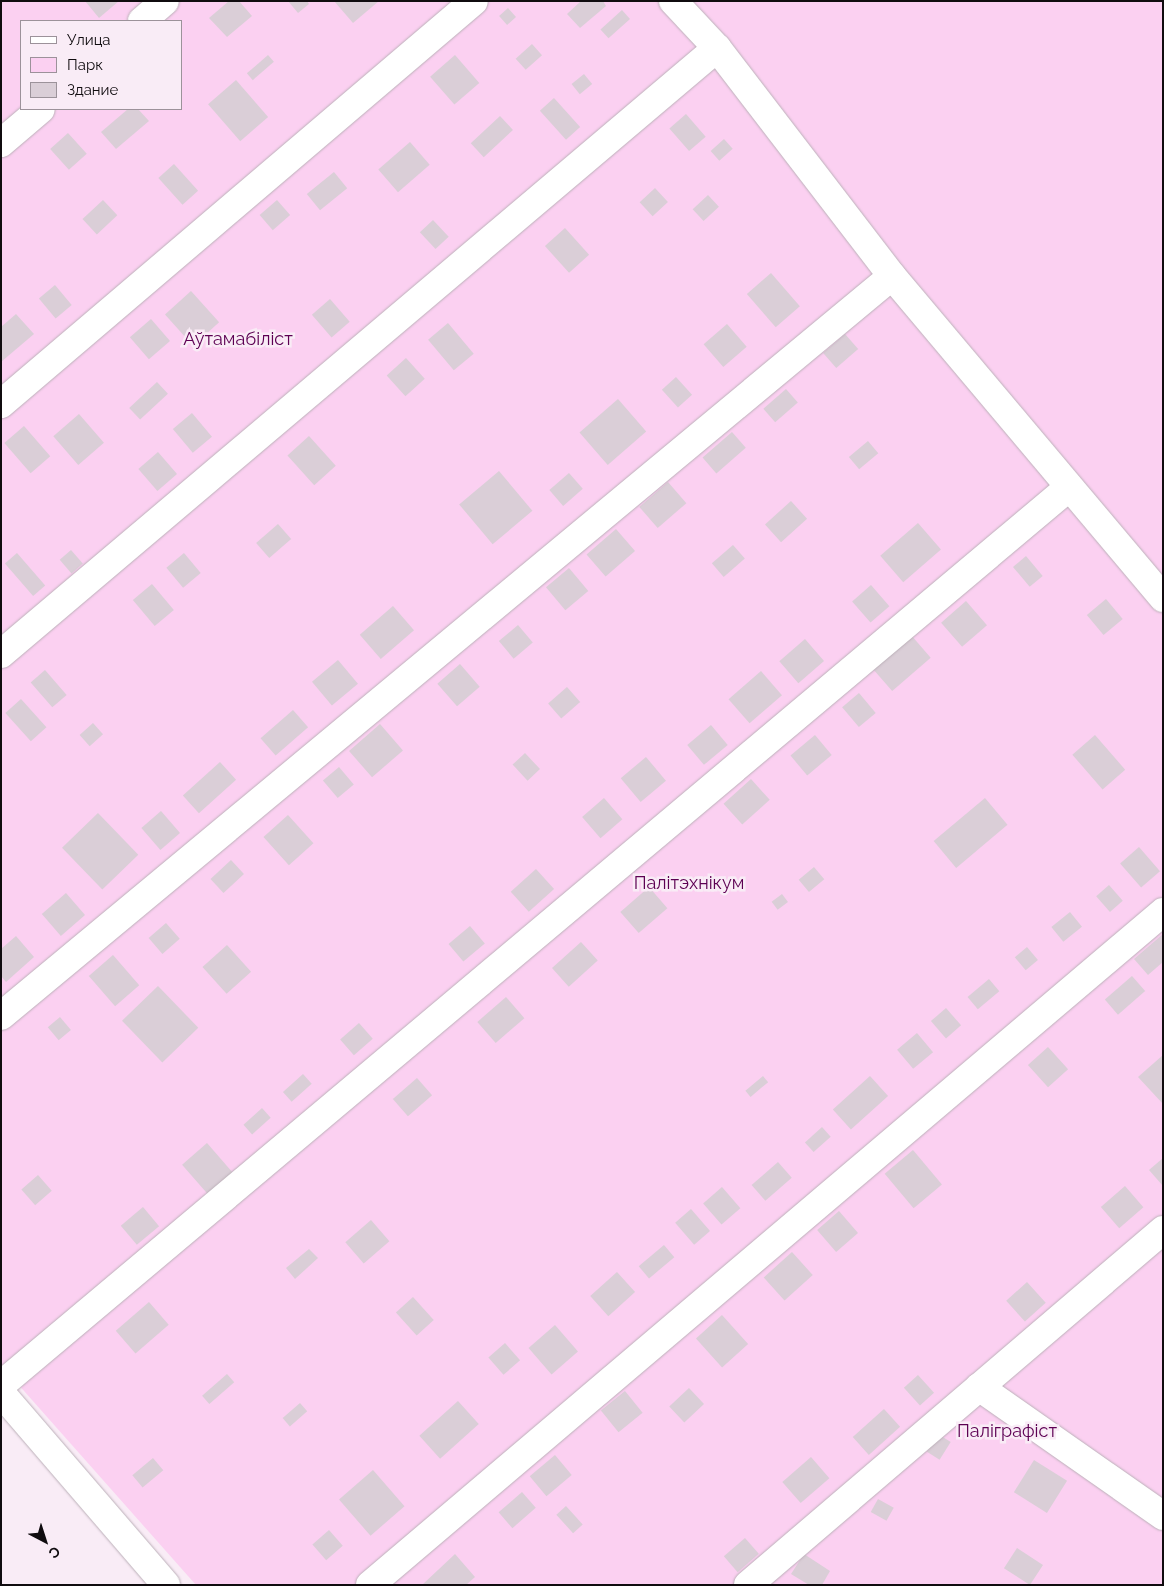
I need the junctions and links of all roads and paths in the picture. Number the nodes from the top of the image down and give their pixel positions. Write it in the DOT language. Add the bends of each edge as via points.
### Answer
graph roads {
  1 [pos="165,1"];
  2 [pos="474,1"];
  3 [pos="673,1"];
  4 [pos="143,20"];
  5 [pos="717,48"];
  6 [pos="40,110"];
  7 [pos="1,143"];
  8 [pos="892,276"];
  9 [pos="1,404"];
  10 [pos="1068,488"];
  11 [pos="1163,598"];
  12 [pos="1,654"];
  13 [pos="1163,912"];
  14 [pos="1,1016"];
  15 [pos="1163,1230"];
  16 [pos="1,1386"];
  17 [pos="979,1387"];
  18 [pos="1,1393"];
  19 [pos="1163,1516"];
  20 [pos="166,1585"];
  21 [pos="370,1585"];
  22 [pos="748,1585"];
  1 -- 4 [label="street"];
  2 -- 9 [label="street"];
  3 -- 5 [label="street"];
  5 -- 8 [label="street"];
  5 -- 12 [label="street"];
  6 -- 7 [label="street"];
  8 -- 10 [label="street"];
  8 -- 14 [label="street"];
  10 -- 11 [label="street"];
  10 -- 16 [label="street"];
  13 -- 21 [label="street"];
  15 -- 17 [label="street"];
  17 -- 19 [label="street"];
  17 -- 22 [label="street"];
  18 -- 20 [label="street"];
}
